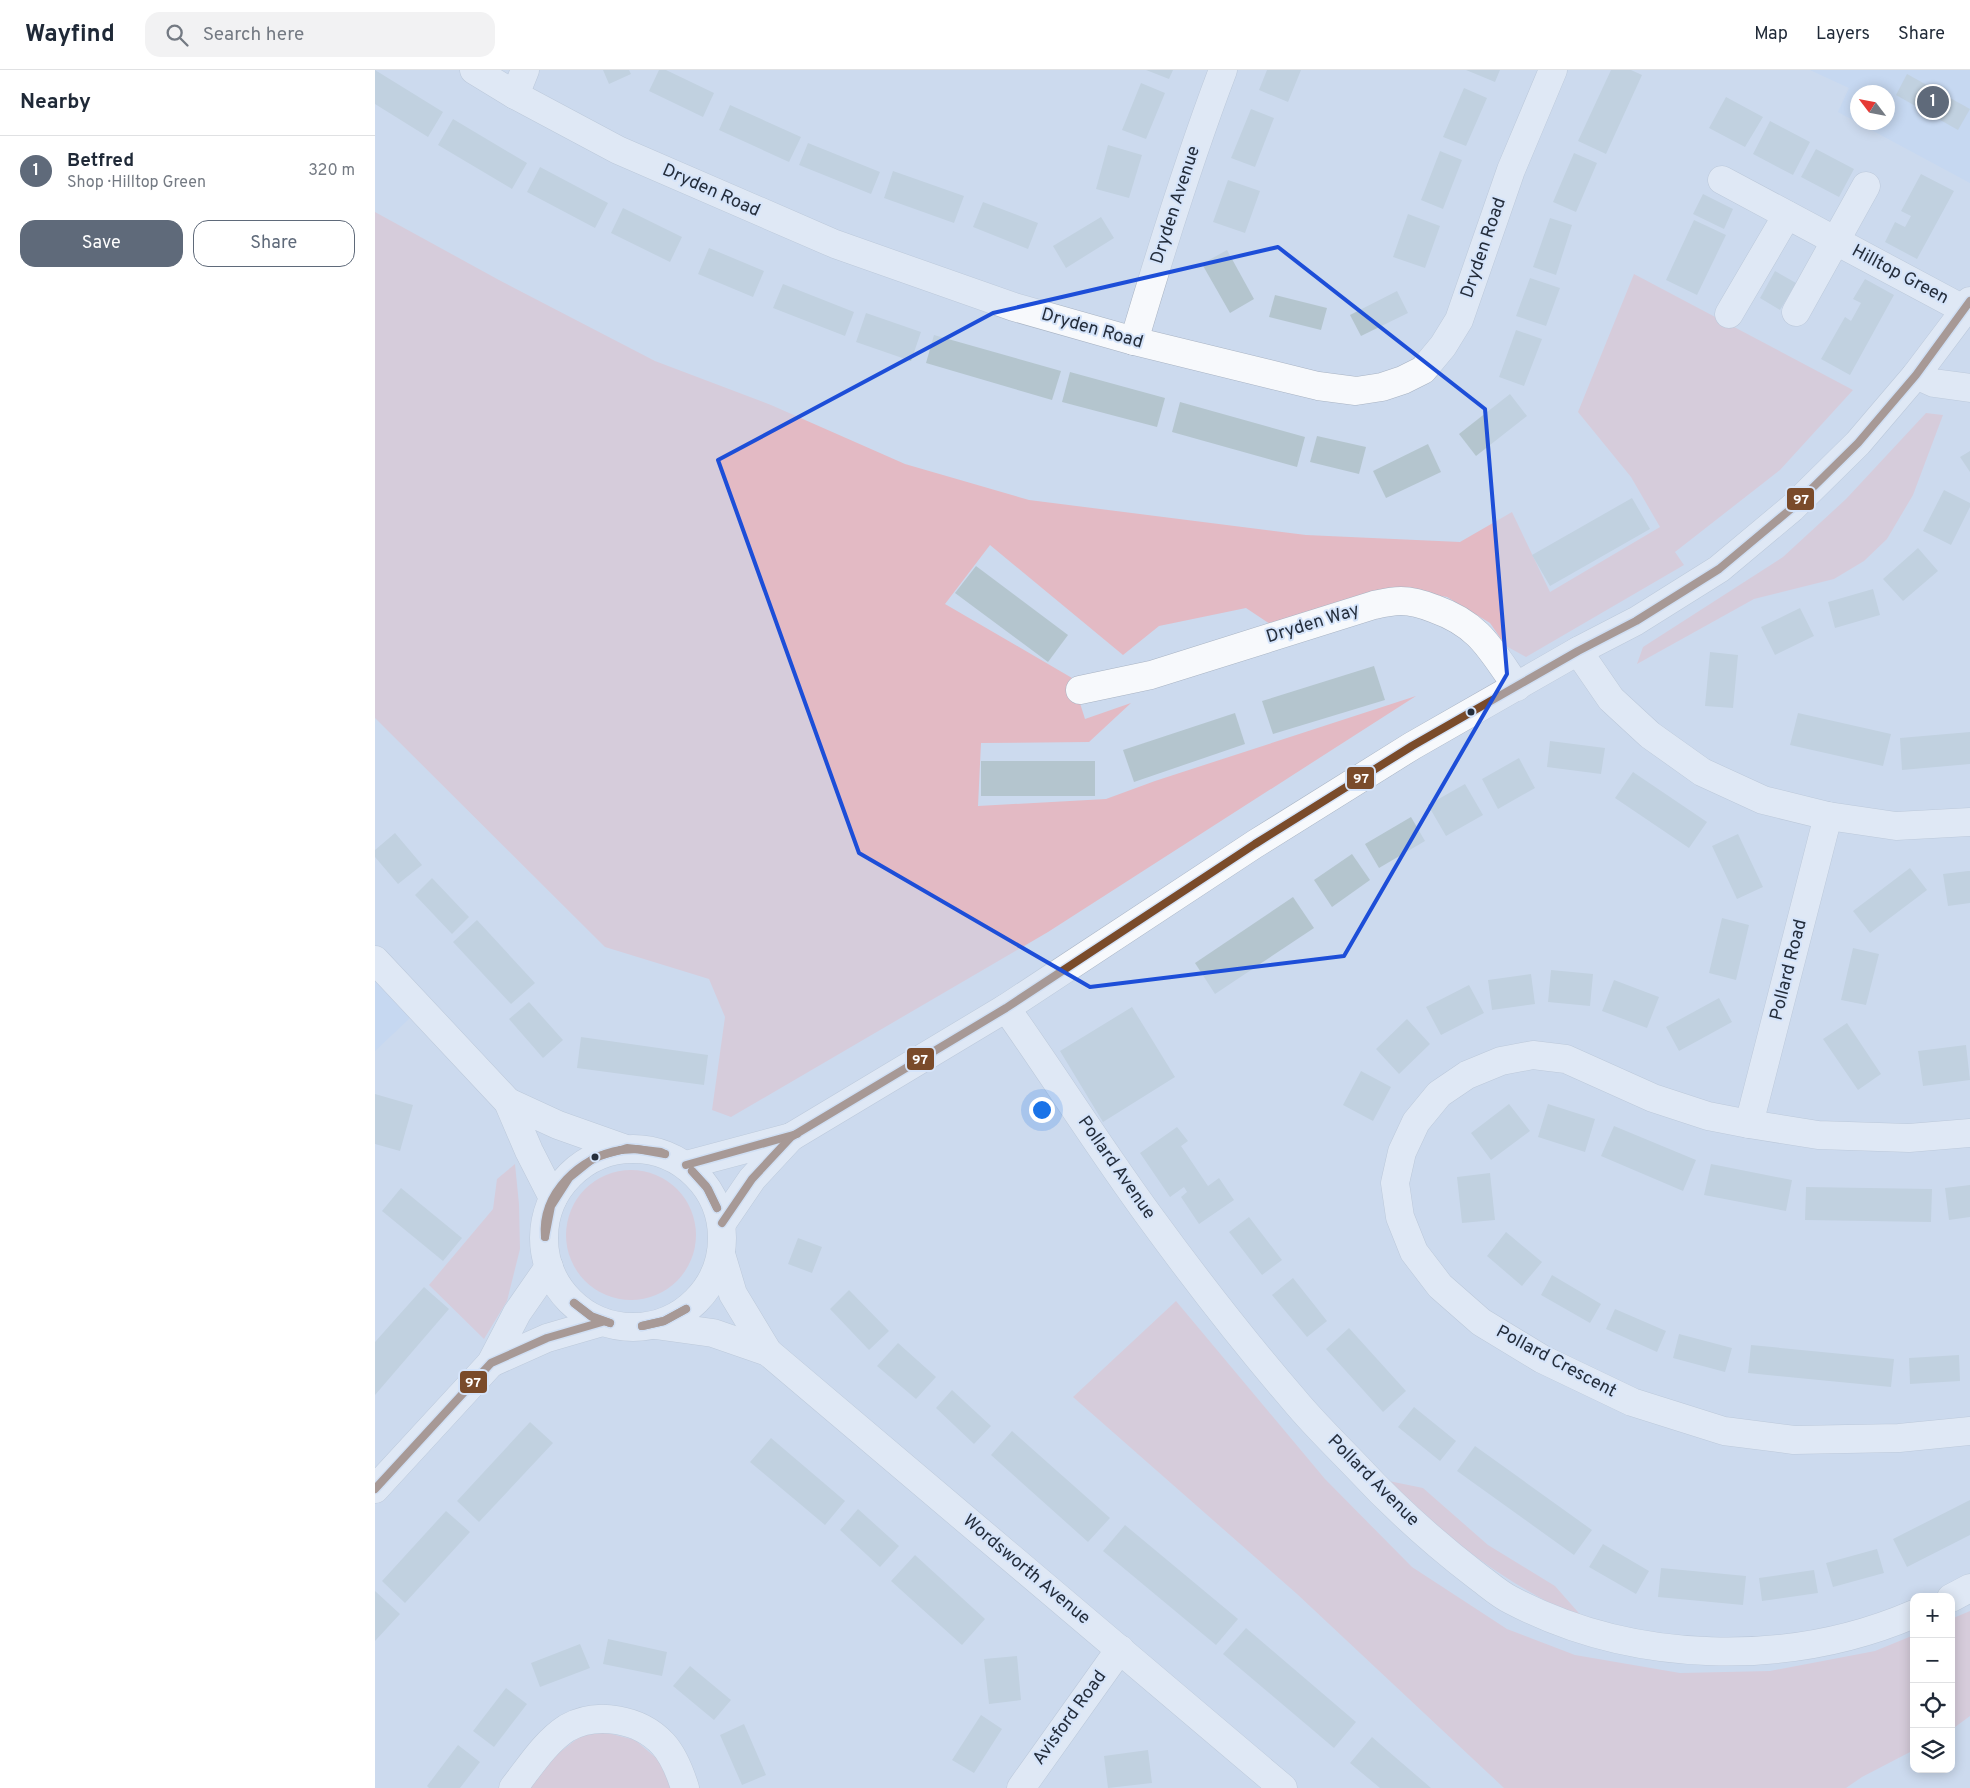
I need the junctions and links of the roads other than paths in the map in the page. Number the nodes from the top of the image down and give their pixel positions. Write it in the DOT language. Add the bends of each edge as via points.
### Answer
graph roads {
  1 [pos="474,70"];
  2 [pos="525,70"];
  3 [pos="1223,70"];
  4 [pos="1553,70"];
  5 [pos="515,95"];
  6 [pos="1722,180"];
  7 [pos="1866,186"];
  8 [pos="1787,215"];
  9 [pos="1835,241"];
  10 [pos="1968,306"];
  11 [pos="1795,312"];
  12 [pos="1729,314"];
  13 [pos="1134,341"];
  14 [pos="1916,375"];
  15 [pos="1970,388"];
  16 [pos="1578,651"];
  17 [pos="1517,687"];
  18 [pos="1080,690"];
  19 [pos="1828,816"];
  20 [pos="1970,822"];
  21 [pos="375,960"];
  22 [pos="1006,1008"];
  23 [pos="508,1102"];
  24 [pos="1749,1124"];
  25 [pos="1970,1133"];
  26 [pos="791,1137"];
  27 [pos="623,1148"];
  28 [pos="686,1165"];
  29 [pos="553,1198"];
  30 [pos="722,1223"];
  31 [pos="721,1254"];
  32 [pos="549,1267"];
  33 [pos="602,1322"];
  34 [pos="655,1325"];
  35 [pos="768,1352"];
  36 [pos="491,1363"];
  37 [pos="1970,1431"];
  38 [pos="375,1489"];
  39 [pos="1970,1588"];
  40 [pos="1955,1596"];
  41 [pos="1910,1616"];
  42 [pos="1120,1649"];
  43 [pos="513,1788"];
  44 [pos="685,1788"];
  45 [pos="1021,1788"];
  46 [pos="1283,1788"];
  1 -- 5 [label="street, Dryden Road"];
  2 -- 5 [label="street"];
  3 -- 13 [label="street, Dryden Avenue" via="1171,219"];
  4 -- 13 [label="street, Dryden Road" via="1511,170 1459,320 1423,370 1403,380 1356,391 1318,386"];
  5 -- 13 [label="street, Dryden Road" via="618,150 835,244 1014,307"];
  6 -- 8 [label="street, Hilltop Green"];
  7 -- 9 [label="street, Hilltop Green"];
  8 -- 9 [label="street, Hilltop Green"];
  8 -- 12 [label="street"];
  9 -- 10 [label="street, Hilltop Green"];
  9 -- 11 [label="street, Hilltop Green"];
  10 -- 14 [label="street"];
  14 -- 15 [label="street" via="1934,383"];
  14 -- 16 [label="street" via="1858,443 1799,502 1726,563 1636,620"];
  16 -- 17 [label="street"];
  16 -- 19 [label="street" via="1611,699 1649,735 1702,772 1763,800"];
  17 -- 18 [label="street, Dryden Way" via="1469,625 1428,606 1402,601 1375,605 1151,675"];
  17 -- 22 [label="street" via="1412,746 1263,838"];
  19 -- 20 [label="street" via="1896,826"];
  19 -- 24 [label="street, Pollard Road"];
  21 -- 23 [label="street"];
  22 -- 26 [label="street"];
  22 -- 41 [label="street, Pollard Avenue" via="1149,1216 1295,1402 1387,1500 1450,1555 1509,1599 1566,1625 1630,1643 1697,1651 1766,1650 1834,1639"];
  23 -- 27 [label="street" via="558,1125"];
  23 -- 29 [label="street"];
  24 -- 25 [label="street, Pollard Crescent" via="1818,1135 1909,1138"];
  24 -- 37 [label="street, Pollard Crescent" via="1707,1116 1653,1098 1566,1059 1533,1055 1501,1061 1467,1075 1439,1094 1416,1122 1402,1152 1395,1183 1401,1217 1413,1252 1440,1286 1481,1322 1542,1360 1632,1402 1724,1430 1795,1440 1899,1438"];
  26 -- 28 [label="street"];
  26 -- 30 [label="street" via="752,1179"];
  27 -- 28 [label="street" via="667,1154"];
  27 -- 29 [label="street" via="595,1157 570,1174"];
  28 -- 30 [label="street" via="703,1181 715,1201"];
  29 -- 32 [label="street" via="544,1238"];
  30 -- 31 [label="street"];
  31 -- 34 [label="street" via="713,1278 698,1299 678,1315"];
  31 -- 35 [label="street, Wordsworth Avenue" via="733,1294"];
  32 -- 33 [label="street" via="560,1290 579,1309"];
  32 -- 36 [label="street" via="517,1313"];
  33 -- 34 [label="street" via="628,1327"];
  33 -- 36 [label="street" via="547,1338"];
  34 -- 35 [label="street, Wordsworth Avenue" via="713,1333"];
  35 -- 42 [label="street, Wordsworth Avenue"];
  36 -- 38 [label="street"];
  39 -- 40 [label="street"];
  42 -- 45 [label="street, Avisford Road"];
  42 -- 46 [label="street, Wordsworth Avenue"];
  43 -- 44 [label="street" via="548,1744 567,1728 592,1720 617,1720 647,1730 663,1744 678,1767"];
}
